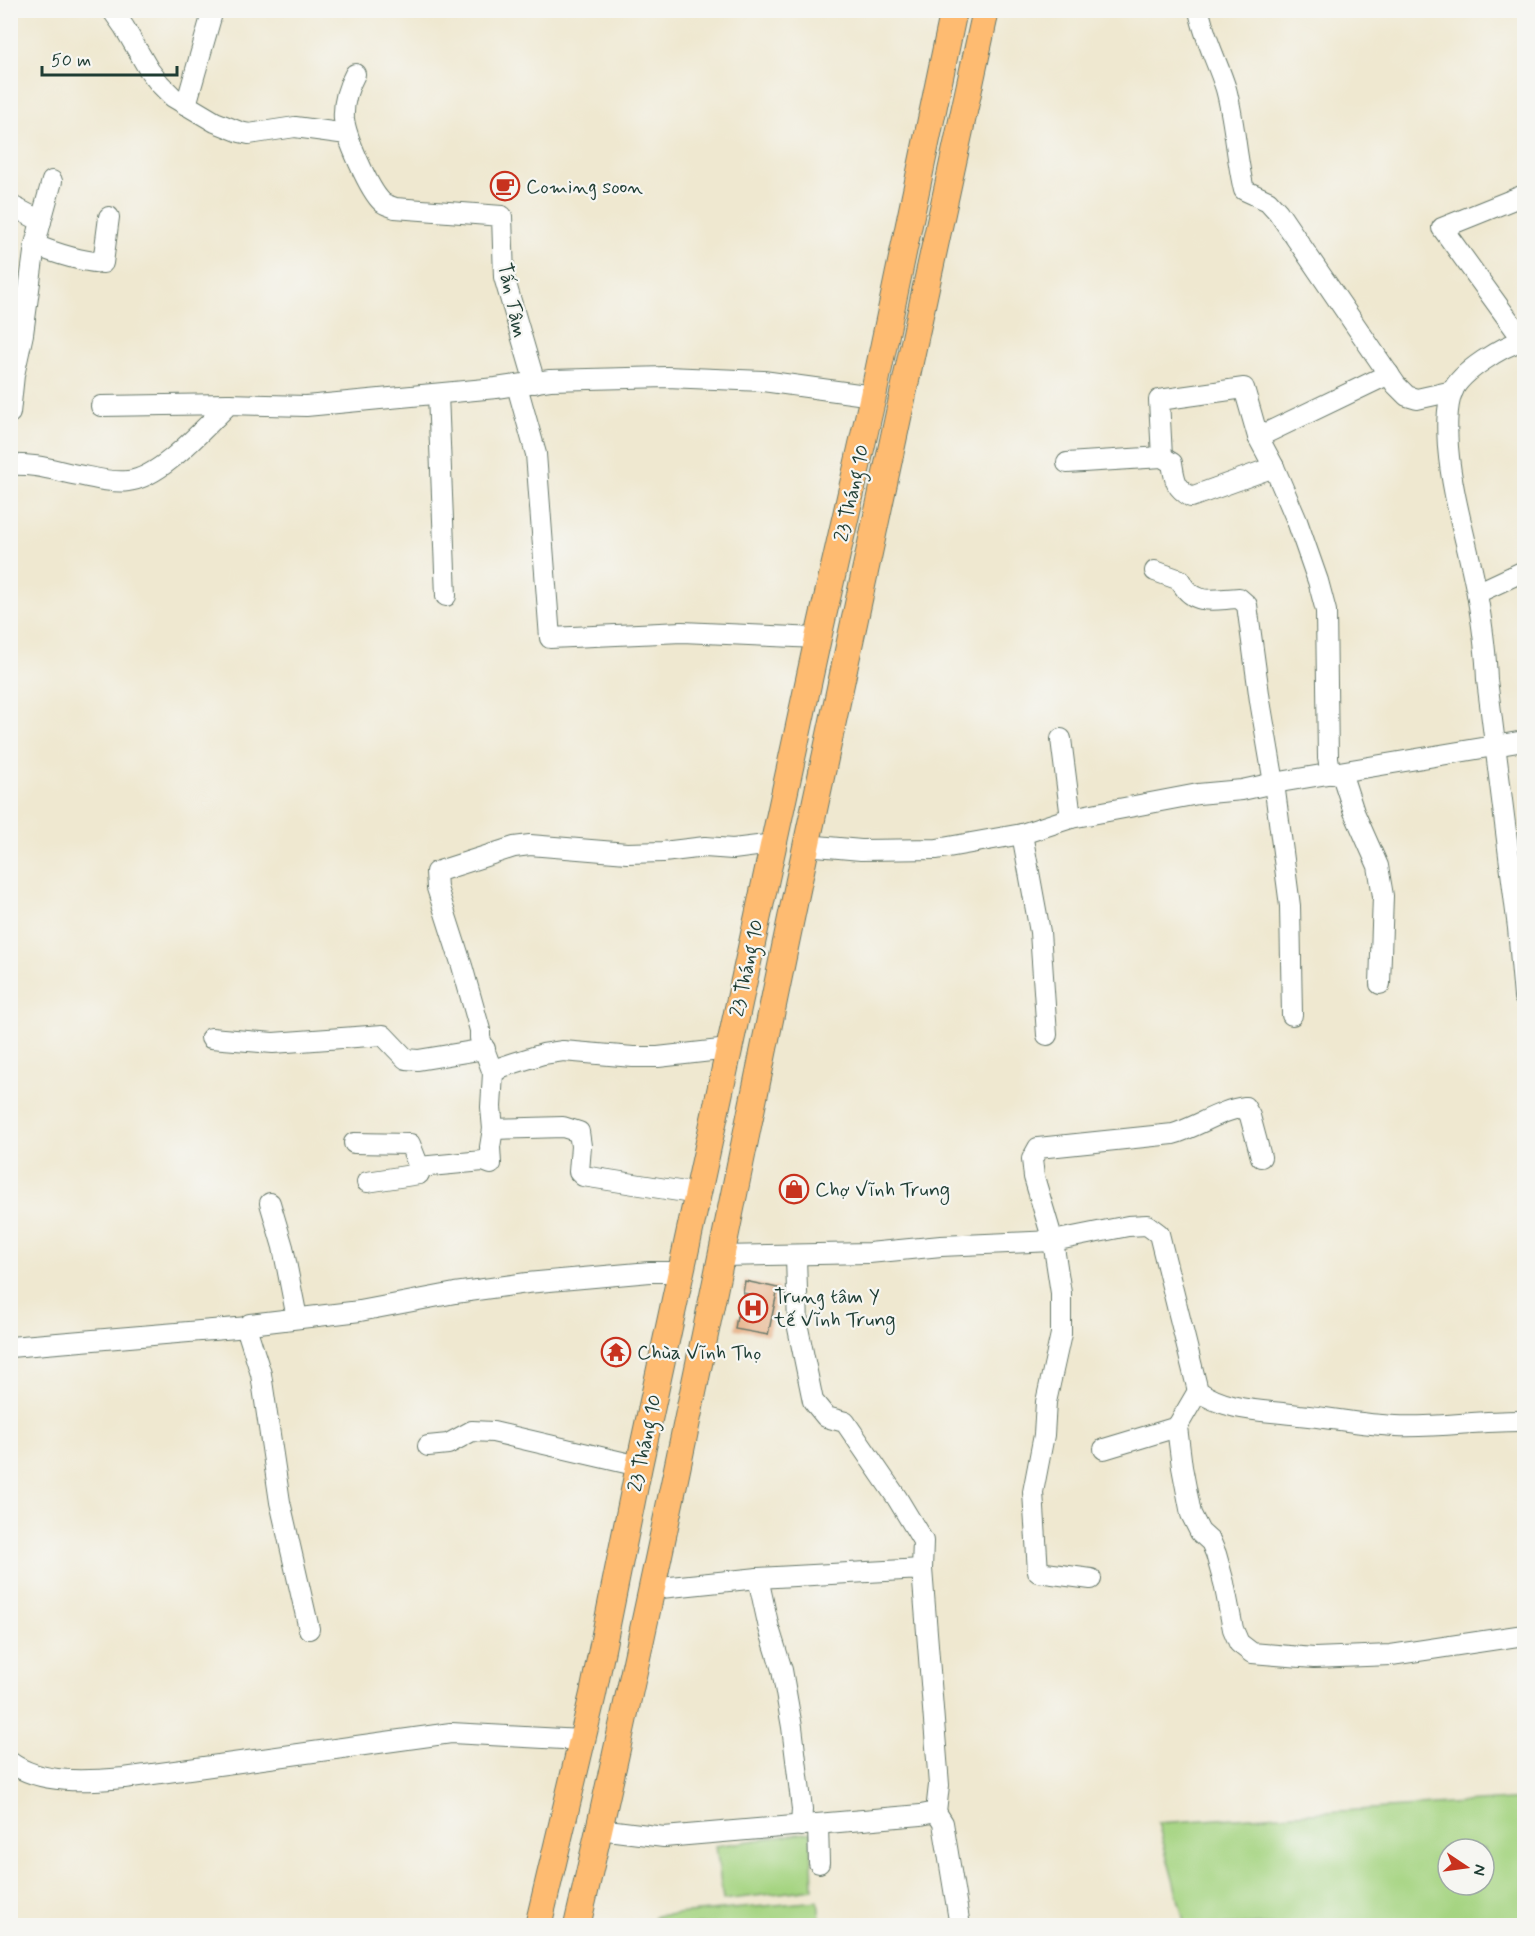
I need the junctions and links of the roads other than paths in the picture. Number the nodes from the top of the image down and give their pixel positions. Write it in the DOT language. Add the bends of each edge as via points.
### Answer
graph roads {
  1 [pos="112,10"];
  2 [pos="213,10"];
  3 [pos="954,10"];
  4 [pos="986,10"];
  5 [pos="1199,10"];
  6 [pos="355,74"];
  7 [pos="186,105"];
  8 [pos="347,134"];
  9 [pos="52,181"];
  10 [pos="1524,195"];
  11 [pos="10,205"];
  12 [pos="109,217"];
  13 [pos="41,221"];
  14 [pos="35,245"];
  15 [pos="1523,340"];
  16 [pos="1389,374"];
  17 [pos="526,384"];
  18 [pos="1453,391"];
  19 [pos="438,394"];
  20 [pos="873,396"];
  21 [pos="229,404"];
  22 [pos="101,406"];
  23 [pos="10,413"];
  24 [pos="1258,437"];
  25 [pos="1162,457"];
  26 [pos="11,461"];
  27 [pos="1067,463"];
  28 [pos="1274,467"];
  29 [pos="1155,571"];
  30 [pos="1524,572"];
  31 [pos="1477,592"];
  32 [pos="446,596"];
  33 [pos="818,639"];
  34 [pos="1062,740"];
  35 [pos="1524,741"];
  36 [pos="1496,747"];
  37 [pos="1336,773"];
  38 [pos="1274,783"];
  39 [pos="1071,818"];
  40 [pos="1022,834"];
  41 [pos="773,844"];
  42 [pos="806,845"];
  43 [pos="1380,984"];
  44 [pos="1524,997"];
  45 [pos="1292,1015"];
  46 [pos="1047,1035"];
  47 [pos="211,1038"];
  48 [pos="729,1048"];
  49 [pos="485,1049"];
  50 [pos="493,1073"];
  51 [pos="493,1129"];
  52 [pos="354,1143"];
  53 [pos="1261,1157"];
  54 [pos="419,1167"];
  55 [pos="367,1182"];
  56 [pos="698,1194"];
  57 [pos="270,1203"];
  58 [pos="1053,1241"];
  59 [pos="796,1255"];
  60 [pos="722,1256"];
  61 [pos="681,1272"];
  62 [pos="297,1318"];
  63 [pos="248,1327"];
  64 [pos="10,1347"];
  65 [pos="1198,1391"];
  66 [pos="1524,1420"];
  67 [pos="1177,1426"];
  68 [pos="428,1446"];
  69 [pos="1104,1449"];
  70 [pos="639,1466"];
  71 [pos="628,1520"];
  72 [pos="664,1529"];
  73 [pos="922,1569"];
  74 [pos="758,1578"];
  75 [pos="1091,1579"];
  76 [pos="651,1589"];
  77 [pos="309,1629"];
  78 [pos="1524,1635"];
  79 [pos="582,1740"];
  80 [pos="10,1762"];
  81 [pos="936,1812"];
  82 [pos="810,1825"];
  83 [pos="599,1829"];
  84 [pos="819,1863"];
  85 [pos="538,1926"];
  86 [pos="577,1926"];
  87 [pos="960,1926"];
  1 -- 7 [label="street" via="149,70 173,97"];
  2 -- 7 [label="street"];
  3 -- 20 [label="main road, 23 Tháng 10"];
  4 -- 42 [label="main road, 23 Tháng 10"];
  5 -- 16 [label="street" via="1225,88 1244,190 1268,201 1278,212"];
  6 -- 8 [label="street" via="345,103"];
  7 -- 8 [label="street" via="215,122 249,134 295,127"];
  8 -- 17 [label="street, Tấn Tâm" via="384,204 502,216 504,277"];
  9 -- 13 [label="street"];
  10 -- 15 [label="street" via="1442,228"];
  11 -- 13 [label="street"];
  12 -- 14 [label="street" via="103,263 56,254"];
  13 -- 14 [label="street"];
  14 -- 23 [label="street"];
  15 -- 18 [label="street" via="1480,362"];
  16 -- 18 [label="street" via="1407,396 1418,399"];
  16 -- 24 [label="street"];
  17 -- 19 [label="street"];
  17 -- 20 [label="street" via="667,377 762,381"];
  17 -- 33 [label="street, Tấn Tâm" via="536,454 550,638 682,632"];
  18 -- 31 [label="street" via="1447,432 1450,475"];
  19 -- 21 [label="street" via="306,406"];
  19 -- 32 [label="street"];
  20 -- 33 [label="main road, 23 Tháng 10"];
  21 -- 22 [label="street"];
  21 -- 26 [label="street" via="177,455 144,477 128,482"];
  24 -- 25 [label="street" via="1244,388 1159,400"];
  24 -- 28 [label="street"];
  25 -- 27 [label="street"];
  25 -- 28 [label="street" via="1172,463 1179,490 1191,497"];
  28 -- 37 [label="street" via="1297,521 1326,611 1328,758"];
  29 -- 38 [label="street" via="1180,580 1185,592 1197,600 1239,598 1247,605"];
  30 -- 31 [label="street"];
  31 -- 36 [label="street"];
  33 -- 41 [label="main road, 23 Tháng 10"];
  34 -- 39 [label="street"];
  35 -- 36 [label="street"];
  36 -- 37 [label="street"];
  36 -- 44 [label="street"];
  37 -- 38 [label="street"];
  37 -- 43 [label="street" via="1378,866 1383,896"];
  38 -- 39 [label="street"];
  38 -- 45 [label="street" via="1290,906"];
  39 -- 40 [label="street"];
  40 -- 42 [label="street" via="937,849 861,850"];
  40 -- 46 [label="street" via="1040,932"];
  41 -- 42 [label="main road"];
  41 -- 48 [label="main road, 23 Tháng 10"];
  41 -- 49 [label="street" via="627,853 530,844 436,872 437,888"];
  42 -- 60 [label="main road, 23 Tháng 10"];
  47 -- 49 [label="street" via="273,1043 383,1035 406,1059 418,1060"];
  48 -- 50 [label="street" via="658,1057 563,1051 523,1060"];
  48 -- 56 [label="main road, 23 Tháng 10"];
  49 -- 50 [label="street"];
  50 -- 51 [label="street"];
  51 -- 54 [label="street" via="491,1164 483,1161"];
  51 -- 56 [label="street" via="563,1126 579,1132 579,1172 583,1176"];
  52 -- 54 [label="street" via="410,1144"];
  53 -- 58 [label="street" via="1245,1107 1173,1134 1038,1148 1032,1159 1034,1177"];
  54 -- 55 [label="street" via="419,1174"];
  56 -- 61 [label="main road, 23 Tháng 10"];
  57 -- 62 [label="street"];
  58 -- 59 [label="street"];
  58 -- 65 [label="street" via="1128,1226 1147,1225 1159,1234"];
  58 -- 75 [label="street" via="1061,1293 1061,1334 1046,1402 1034,1492 1038,1572"];
  59 -- 60 [label="street"];
  59 -- 73 [label="street" via="798,1328 813,1401 826,1417 845,1422 897,1498 923,1541"];
  60 -- 72 [label="main road, 23 Tháng 10"];
  61 -- 62 [label="street" via="527,1283"];
  61 -- 70 [label="main road, 23 Tháng 10"];
  62 -- 63 [label="street"];
  63 -- 64 [label="street"];
  63 -- 77 [label="street" via="261,1374 280,1502"];
  65 -- 66 [label="street" via="1223,1405 1253,1411 1397,1427"];
  65 -- 67 [label="street"];
  67 -- 69 [label="street"];
  67 -- 78 [label="street" via="1191,1514 1216,1554 1239,1643 1252,1653 1314,1658 1391,1655"];
  68 -- 70 [label="street" via="448,1444 472,1431 493,1432"];
  70 -- 71 [label="main road, 23 Tháng 10"];
  71 -- 72 [label="main road"];
  71 -- 79 [label="main road, 23 Tháng 10"];
  72 -- 76 [label="main road, 23 Tháng 10"];
  73 -- 74 [label="street"];
  73 -- 81 [label="street" via="939,1785"];
  74 -- 76 [label="street"];
  74 -- 82 [label="street" via="782,1670 802,1809"];
  76 -- 83 [label="main road, 23 Tháng 10"];
  79 -- 80 [label="street" via="451,1733 86,1781 52,1778 19,1769"];
  79 -- 85 [label="main road, 23 Tháng 10"];
  81 -- 82 [label="street"];
  81 -- 87 [label="street" via="943,1823"];
  82 -- 83 [label="street" via="664,1837"];
  82 -- 84 [label="street"];
  83 -- 86 [label="main road, 23 Tháng 10"];
}
